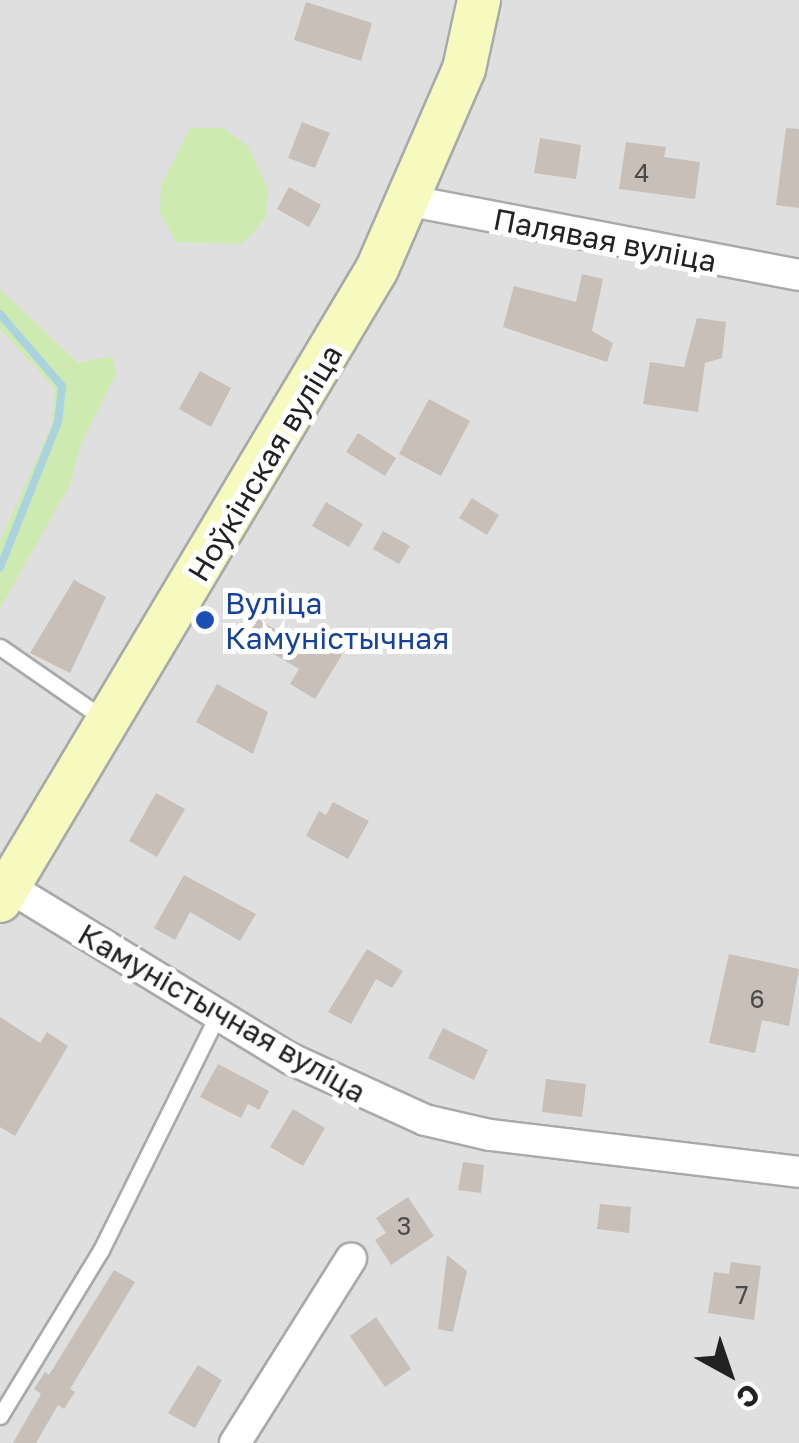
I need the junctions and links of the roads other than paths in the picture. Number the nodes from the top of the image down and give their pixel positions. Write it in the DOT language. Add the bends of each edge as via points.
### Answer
graph roads {
  1 [pos="478,0"];
  2 [pos="411,201"];
  3 [pos="799,274"];
  4 [pos="0,648"];
  5 [pos="108,722"];
  6 [pos="5,894"];
  7 [pos="217,1016"];
  8 [pos="799,1172"];
  9 [pos="351,1260"];
  10 [pos="0,1416"];
  11 [pos="235,1443"];
  1 -- 2 [label="main road, Ноўкінская вуліца" via="464,69"];
  2 -- 3 [label="street, Палявая вуліца"];
  2 -- 5 [label="main road, Ноўкінская вуліца" via="340,338"];
  4 -- 5 [label="lane"];
  5 -- 6 [label="main road, Ноўкінская вуліца"];
  6 -- 7 [label="street, Камуністычная вуліца"];
  7 -- 8 [label="street, Камуністычная вуліца" via="425,1120 490,1135"];
  7 -- 10 [label="lane" via="101,1250"];
  9 -- 11 [label="street"];
}
